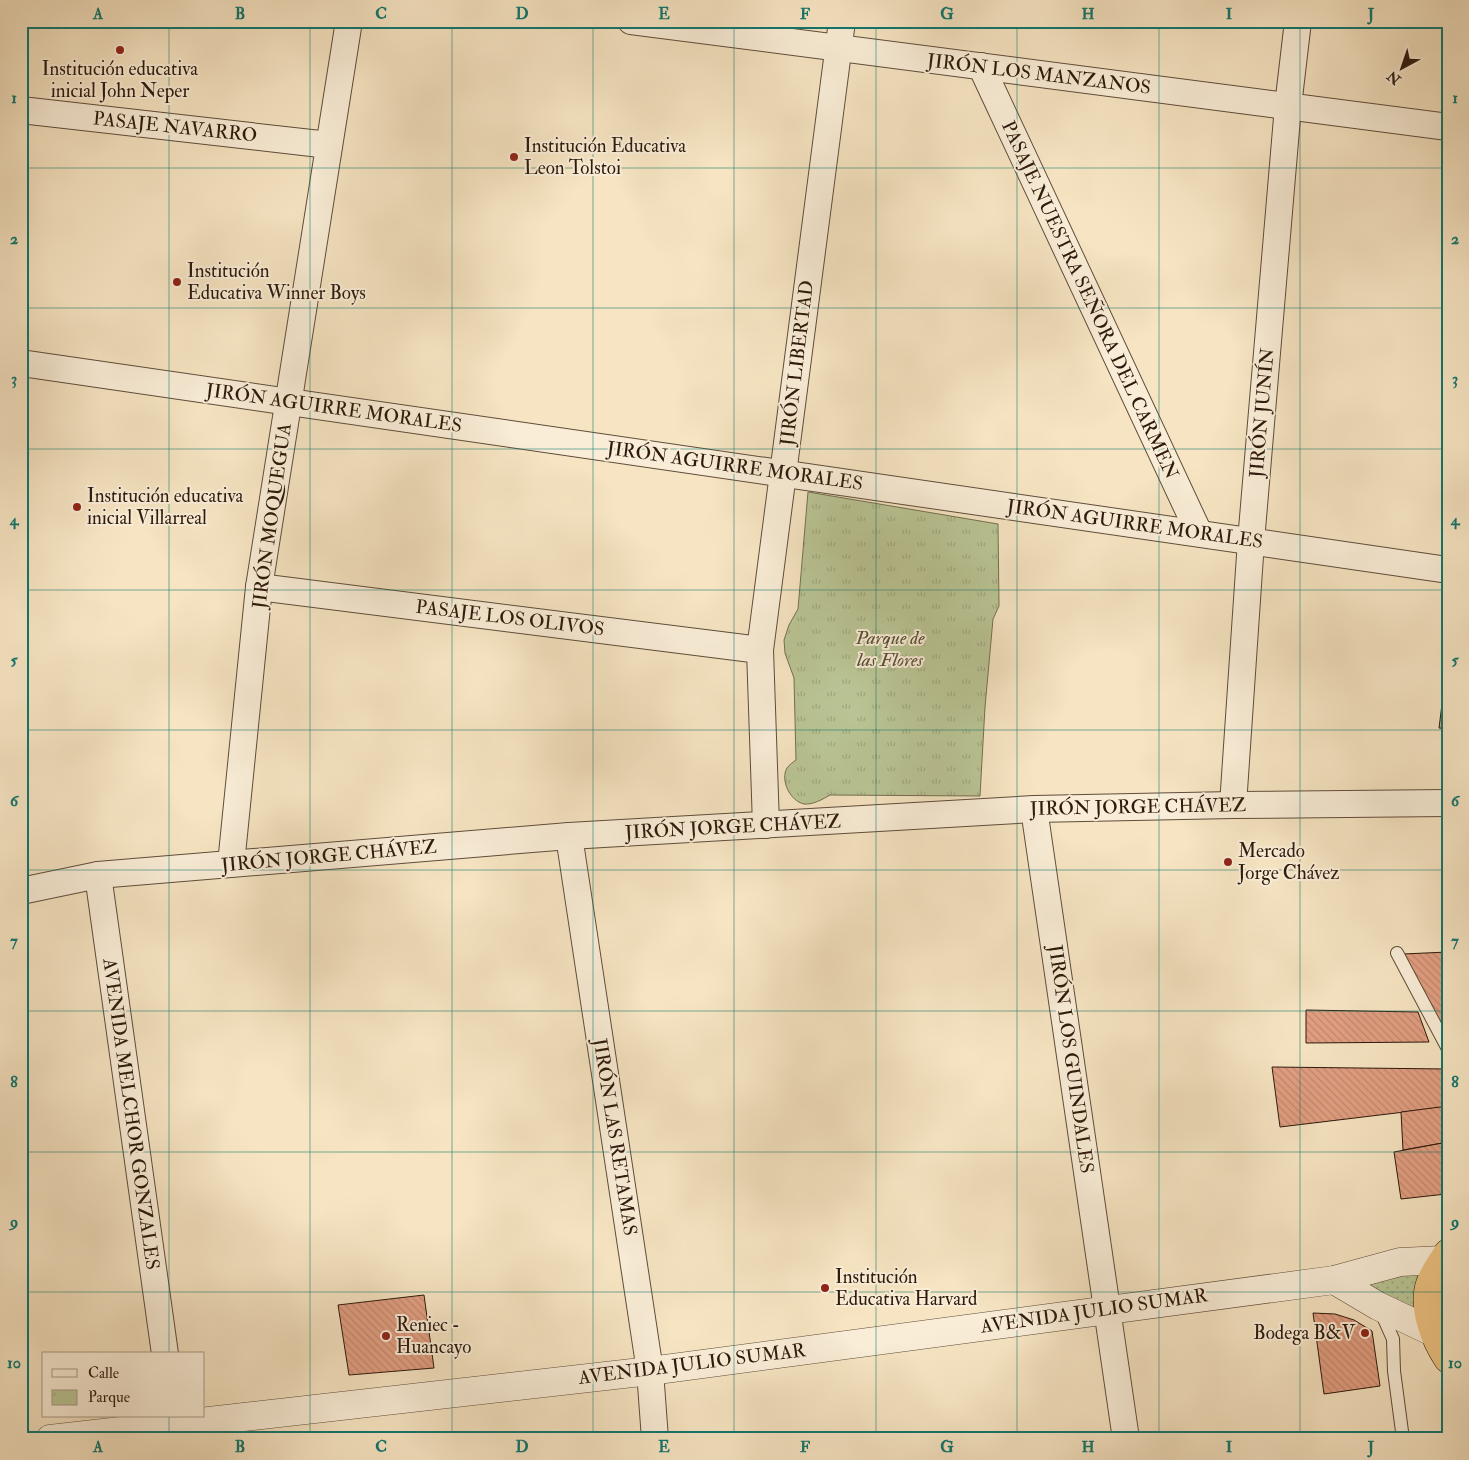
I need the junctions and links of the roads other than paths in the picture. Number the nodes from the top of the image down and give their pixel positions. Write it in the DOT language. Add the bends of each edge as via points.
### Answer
graph roads {
  1 [pos="348,21"];
  2 [pos="631,21"];
  3 [pos="842,21"];
  4 [pos="1298,21"];
  5 [pos="838,48"];
  6 [pos="981,66"];
  7 [pos="1288,106"];
  8 [pos="21,110"];
  9 [pos="1448,127"];
  10 [pos="329,145"];
  11 [pos="21,363"];
  12 [pos="289,401"];
  13 [pos="783,473"];
  14 [pos="1199,534"];
  15 [pos="1251,541"];
  16 [pos="1448,570"];
  17 [pos="260,587"];
  18 [pos="760,650"];
  19 [pos="1448,804"];
  20 [pos="1233,805"];
  21 [pos="1034,809"];
  22 [pos="766,825"];
  23 [pos="569,836"];
  24 [pos="232,864"];
  25 [pos="98,875"];
  26 [pos="21,891"];
  27 [pos="1397,953"];
  28 [pos="1448,1049"];
  29 [pos="1445,1257"];
  30 [pos="1334,1280"];
  31 [pos="1378,1306"];
  32 [pos="1107,1309"];
  33 [pos="1434,1333"];
  34 [pos="165,1352"];
  35 [pos="1448,1359"];
  36 [pos="650,1371"];
  37 [pos="175,1426"];
  38 [pos="50,1439"];
  39 [pos="655,1439"];
  40 [pos="1126,1439"];
  41 [pos="1403,1439"];
  1 -- 10 [label="street, JIRÓN MOQUEGUA"];
  2 -- 5 [label="street, JIRÓN LOS MANZANOS"];
  3 -- 5 [label="street, JIRÓN LIBERTAD"];
  4 -- 7 [label="street, JIRÓN JUNÍN"];
  5 -- 6 [label="street, JIRÓN LOS MANZANOS"];
  5 -- 13 [label="street, JIRÓN LIBERTAD"];
  6 -- 7 [label="street, JIRÓN LOS MANZANOS"];
  6 -- 14 [label="street, PASAJE NUESTRA SEÑORA DEL CARMEN"];
  7 -- 9 [label="street, JIRÓN LOS MANZANOS"];
  7 -- 15 [label="street, JIRÓN JUNÍN"];
  8 -- 10 [label="street, PASAJE NAVARRO"];
  10 -- 12 [label="street, JIRÓN MOQUEGUA"];
  11 -- 12 [label="street, JIRÓN AGUIRRE MORALES"];
  12 -- 13 [label="street, JIRÓN AGUIRRE MORALES"];
  12 -- 17 [label="street, JIRÓN MOQUEGUA"];
  13 -- 14 [label="street, JIRÓN AGUIRRE MORALES"];
  13 -- 18 [label="street, JIRÓN LIBERTAD"];
  14 -- 15 [label="street, JIRÓN AGUIRRE MORALES"];
  15 -- 16 [label="street, JIRÓN AGUIRRE MORALES"];
  15 -- 20 [label="street, JIRÓN JUNÍN"];
  17 -- 18 [label="street, PASAJE LOS OLIVOS"];
  17 -- 24 [label="street, JIRÓN MOQUEGUA"];
  18 -- 22 [label="street, JIRÓN LIBERTAD"];
  19 -- 20 [label="street, JIRÓN JORGE CHÁVEZ"];
  20 -- 21 [label="street, JIRÓN JORGE CHÁVEZ"];
  21 -- 22 [label="street, JIRÓN JORGE CHÁVEZ"];
  21 -- 32 [label="street, JIRÓN LOS GUINDALES"];
  22 -- 23 [label="street, JIRÓN JORGE CHÁVEZ"];
  23 -- 24 [label="street, JIRÓN JORGE CHÁVEZ"];
  23 -- 36 [label="street, JIRÓN LAS RETAMAS"];
  24 -- 25 [label="street, JIRÓN JORGE CHÁVEZ"];
  25 -- 26 [label="street, JIRÓN JORGE CHÁVEZ"];
  25 -- 34 [label="street, AVENIDA MELCHOR GONZALES"];
  27 -- 28 [label="lane"];
  29 -- 30 [label="street, AVENIDA JULIO SUMAR" via="1400,1262"];
  29 -- 33 [label="highway" via="1430,1285 1428,1310"];
  30 -- 31 [label="street"];
  30 -- 32 [label="street, AVENIDA JULIO SUMAR"];
  31 -- 33 [label="street"];
  31 -- 41 [label="lane" via="1393,1339"];
  32 -- 36 [label="street, AVENIDA JULIO SUMAR"];
  32 -- 40 [label="street, JIRÓN LOS GUINDALES"];
  33 -- 35 [label="highway"];
  36 -- 37 [label="street, AVENIDA JULIO SUMAR"];
  36 -- 39 [label="street, JIRÓN LAS RETAMAS"];
  37 -- 38 [label="street, AVENIDA JULIO SUMAR"];
}
